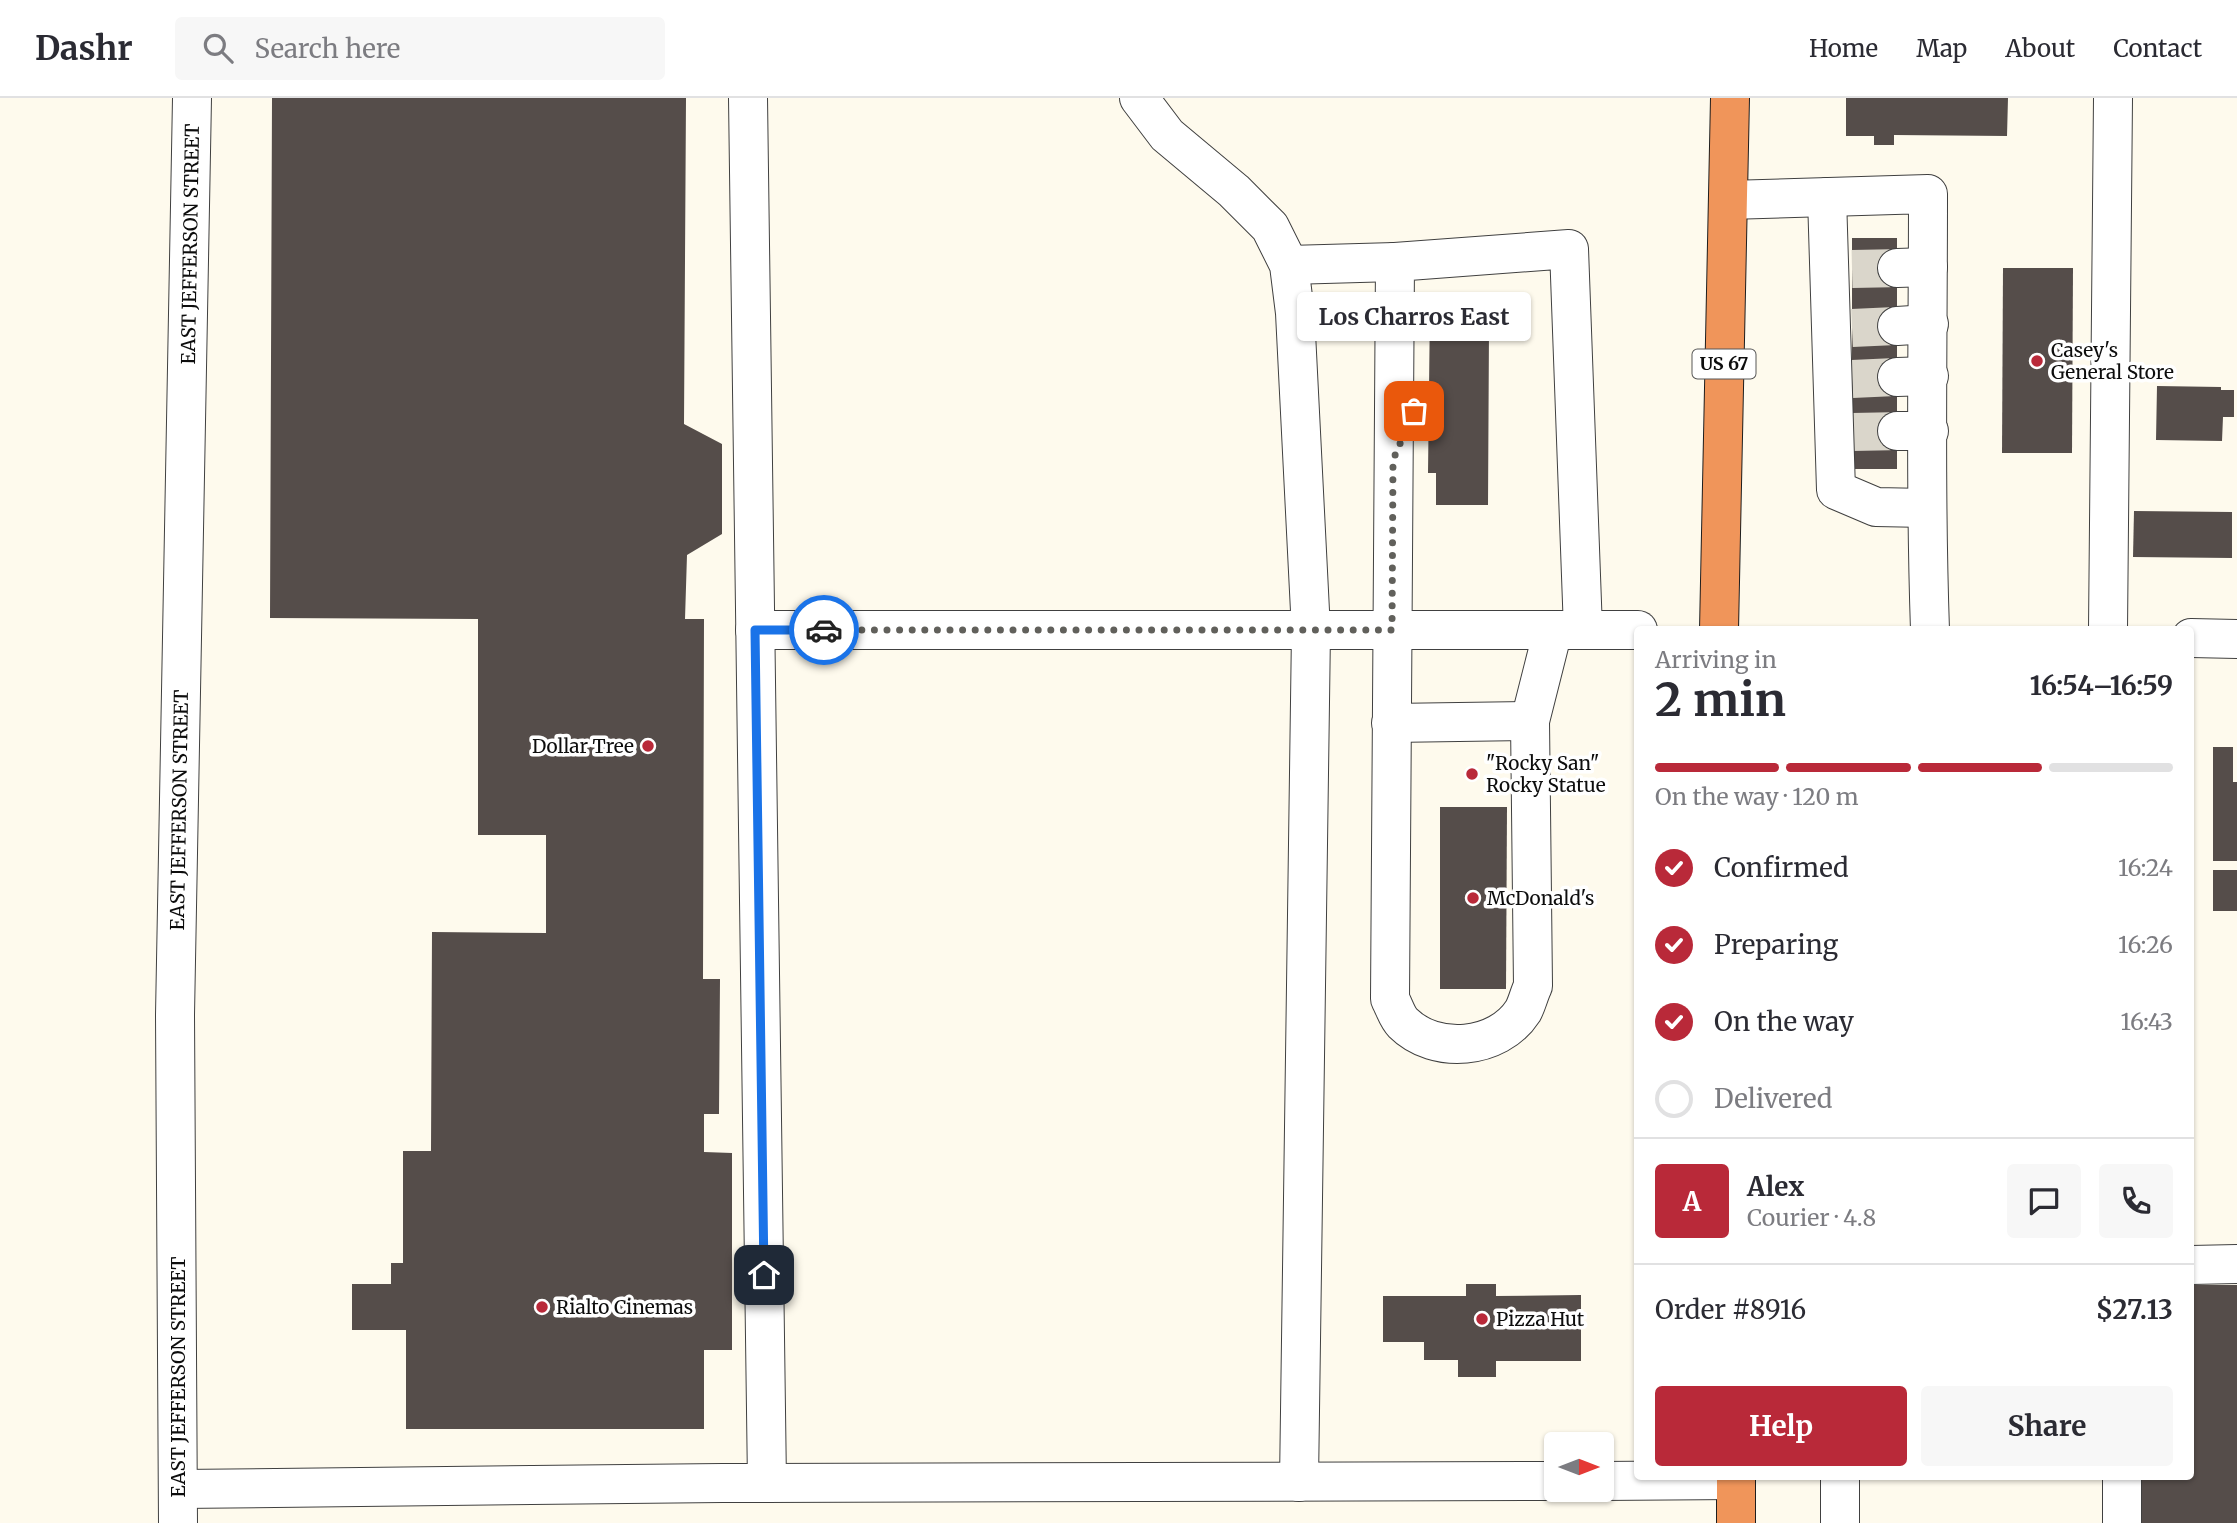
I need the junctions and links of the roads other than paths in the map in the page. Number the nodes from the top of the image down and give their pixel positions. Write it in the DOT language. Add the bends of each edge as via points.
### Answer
graph roads {
  1 [pos="192,98"];
  2 [pos="748,98"];
  3 [pos="1139,98"];
  4 [pos="1730,98"];
  5 [pos="2113,98"];
  6 [pos="1827,197"];
  7 [pos="1728,200"];
  8 [pos="1493,255"];
  9 [pos="1395,262"];
  10 [pos="1289,265"];
  11 [pos="1393,460"];
  12 [pos="1926,508"];
  13 [pos="1719,626"];
  14 [pos="1930,626"];
  15 [pos="2108,626"];
  16 [pos="755,630"];
  17 [pos="1392,630"];
  18 [pos="1568,630"];
  19 [pos="1634,630"];
  20 [pos="1311,631"];
  21 [pos="2194,638"];
  22 [pos="2237,639"];
  23 [pos="1530,720"];
  24 [pos="1391,723"];
  25 [pos="2237,1264"];
  26 [pos="2194,1265"];
  27 [pos="1668,1480"];
  28 [pos="1736,1480"];
  29 [pos="1840,1480"];
  30 [pos="2122,1480"];
  31 [pos="1544,1481"];
  32 [pos="1614,1481"];
  33 [pos="1299,1482"];
  34 [pos="767,1483"];
  35 [pos="178,1506"];
  36 [pos="1736,1523"];
  37 [pos="1840,1523"];
  38 [pos="2122,1523"];
  1 -- 35 [label="street, EAST JEFFERSON STREET" via="175,1015"];
  2 -- 16 [label="street"];
  3 -- 10 [label="street" via="1167,135 1270,227"];
  4 -- 7 [label="highway, US 67"];
  5 -- 15 [label="street"];
  6 -- 7 [label="street"];
  6 -- 12 [label="street" via="1841,269 1843,432 1836,490 1876,508"];
  6 -- 12 [label="street" via="1928,194 1913,267 1913,431"];
  7 -- 13 [label="highway, US 67"];
  8 -- 9 [label="street"];
  8 -- 11 [label="street" via="1467,278 1426,283 1416,295 1414,411"];
  8 -- 18 [label="street" via="1569,249"];
  9 -- 10 [label="street"];
  9 -- 11 [label="street"];
  10 -- 20 [label="street" via="1296,313"];
  11 -- 17 [label="street"];
  12 -- 14 [label="street"];
  16 -- 20 [label="street"];
  16 -- 34 [label="street"];
  17 -- 18 [label="street"];
  17 -- 20 [label="street"];
  17 -- 24 [label="street"];
  18 -- 19 [label="street"];
  18 -- 23 [label="street"];
  20 -- 33 [label="street"];
  21 -- 22 [label="street"];
  23 -- 24 [label="street"];
  23 -- 24 [label="street" via="1532,986 1522,1012 1500,1034 1464,1046 1423,1037 1402,1022 1390,999"];
  25 -- 26 [label="street"];
  27 -- 32 [label="street"];
  28 -- 36 [label="highway"];
  29 -- 37 [label="street"];
  30 -- 38 [label="street"];
  31 -- 33 [label="street"];
  33 -- 34 [label="street"];
  34 -- 35 [label="street"];
}
